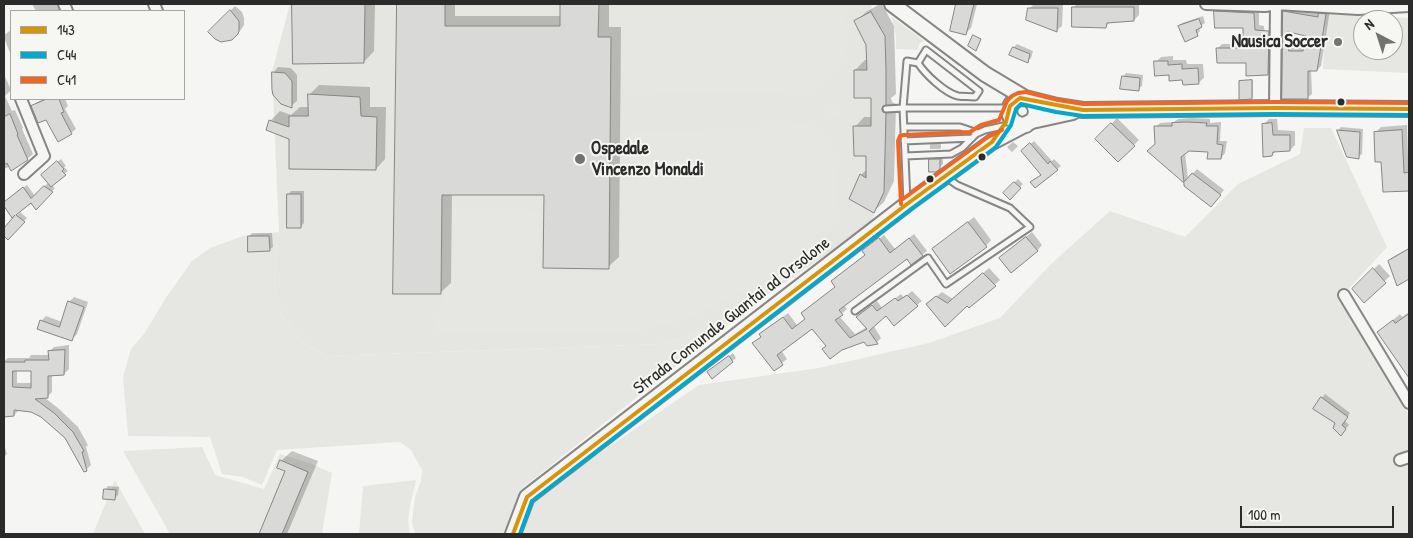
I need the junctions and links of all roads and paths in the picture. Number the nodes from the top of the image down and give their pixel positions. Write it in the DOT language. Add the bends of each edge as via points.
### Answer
graph roads {
  1 [pos="1206,4"];
  2 [pos="1276,4"];
  3 [pos="898,5"];
  4 [pos="1358,6"];
  5 [pos="1409,6"];
  6 [pos="918,63"];
  7 [pos="985,74"];
  8 [pos="1028,99"];
  9 [pos="21,100"];
  10 [pos="902,108"];
  11 [pos="1275,108"];
  12 [pos="886,109"];
  13 [pos="1409,109"];
  14 [pos="1083,110"];
  15 [pos="1007,116"];
  16 [pos="1029,123"];
  17 [pos="904,127"];
  18 [pos="978,134"];
  19 [pos="972,138"];
  20 [pos="904,141"];
  21 [pos="992,142"];
  22 [pos="905,156"];
  23 [pos="24,174"];
  24 [pos="946,176"];
  25 [pos="907,204"];
  26 [pos="1344,295"];
  27 [pos="855,311"];
  28 [pos="1409,403"];
  29 [pos="513,534"];
  1 -- 2 [label="street"];
  2 -- 4 [label="street"];
  2 -- 11 [label="street"];
  3 -- 7 [label="street"];
  4 -- 5 [label="street"];
  6 -- 6 [label="lane" via="923,71 950,92 975,97 979,91 926,50"];
  6 -- 10 [label="lane" via="907,61"];
  7 -- 8 [label="street"];
  7 -- 15 [label="street" via="993,83"];
  8 -- 14 [label="street"];
  8 -- 15 [label="street" via="1016,100"];
  8 -- 16 [label="street" via="1036,110 1036,116"];
  9 -- 23 [label="street" via="44,156"];
  10 -- 12 [label="lane"];
  10 -- 15 [label="lane"];
  10 -- 17 [label="lane"];
  11 -- 13 [label="street"];
  11 -- 14 [label="street"];
  14 -- 16 [label="street, Strada Comunale Guantai ad Orsolone"];
  15 -- 16 [label="street" via="1020,125"];
  15 -- 18 [label="lane"];
  15 -- 21 [label="street, Strada Comunale Guantai ad Orsolone"];
  16 -- 21 [label="street, Strada Comunale Guantai ad Orsolone"];
  17 -- 18 [label="lane" via="960,127"];
  17 -- 20 [label="lane"];
  18 -- 19 [label="lane"];
  19 -- 20 [label="lane"];
  19 -- 22 [label="lane" via="951,154"];
  20 -- 22 [label="lane"];
  21 -- 24 [label="street, Strada Comunale Guantai ad Orsolone"];
  22 -- 25 [label="lane"];
  24 -- 25 [label="street, Strada Comunale Guantai ad Orsolone"];
  24 -- 27 [label="lane" via="957,185 1010,208 1030,227 946,284 928,258"];
  25 -- 29 [label="street, Strada Comunale Guantai ad Orsolone" via="527,497"];
  26 -- 28 [label="street"];
}
